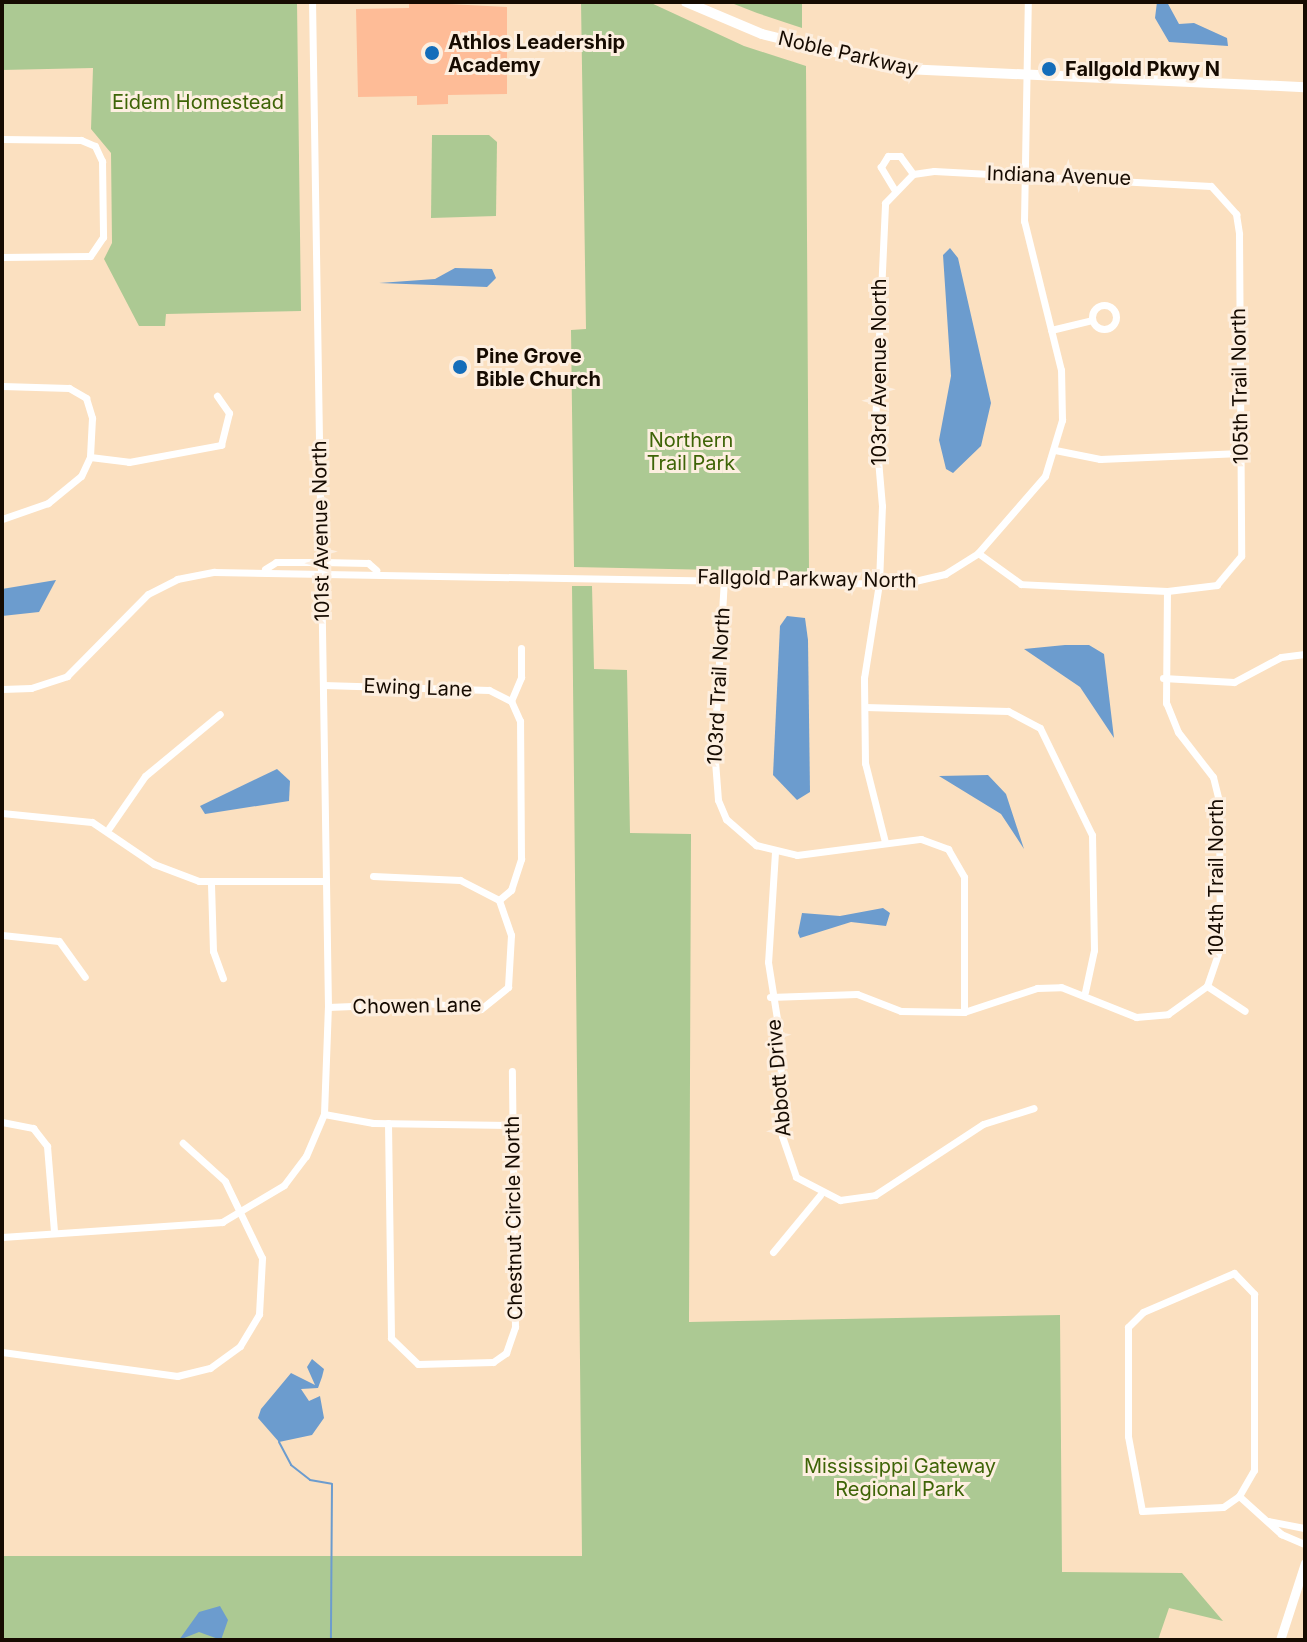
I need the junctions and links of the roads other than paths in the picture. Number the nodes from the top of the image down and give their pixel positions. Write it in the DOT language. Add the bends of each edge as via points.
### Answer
graph roads {
  1 [pos="312,2"];
  2 [pos="686,2"];
  3 [pos="1028,2"];
  4 [pos="1025,76"];
  5 [pos="1305,87"];
  6 [pos="2,139"];
  7 [pos="913,174"];
  8 [pos="1022,174"];
  9 [pos="894,189"];
  10 [pos="1225,195"];
  11 [pos="2,257"];
  12 [pos="1092,320"];
  13 [pos="1051,330"];
  14 [pos="2,386"];
  15 [pos="217,396"];
  16 [pos="1055,450"];
  17 [pos="1241,453"];
  18 [pos="90,457"];
  19 [pos="2,519"];
  20 [pos="978,553"];
  21 [pos="322,562"];
  22 [pos="265,569"];
  23 [pos="376,570"];
  24 [pos="322,573"];
  25 [pos="724,579"];
  26 [pos="879,583"];
  27 [pos="1167,591"];
  28 [pos="521,648"];
  29 [pos="1305,654"];
  30 [pos="1163,678"];
  31 [pos="323,685"];
  32 [pos="2,689"];
  33 [pos="511,701"];
  34 [pos="865,707"];
  35 [pos="220,714"];
  36 [pos="2,813"];
  37 [pos="109,828"];
  38 [pos="885,842"];
  39 [pos="775,852"];
  40 [pos="373,876"];
  41 [pos="326,881"];
  42 [pos="211,884"];
  43 [pos="499,900"];
  44 [pos="2,935"];
  45 [pos="85,977"];
  46 [pos="223,978"];
  47 [pos="1207,986"];
  48 [pos="1085,992"];
  49 [pos="770,997"];
  50 [pos="328,1007"];
  51 [pos="1245,1011"];
  52 [pos="964,1012"];
  53 [pos="512,1071"];
  54 [pos="1034,1108"];
  55 [pos="324,1114"];
  56 [pos="2,1122"];
  57 [pos="388,1123"];
  58 [pos="513,1125"];
  59 [pos="183,1143"];
  60 [pos="820,1195"];
  61 [pos="242,1213"];
  62 [pos="54,1232"];
  63 [pos="2,1237"];
  64 [pos="773,1252"];
  65 [pos="2,1352"];
  66 [pos="1239,1496"];
  67 [pos="1268,1521"];
  68 [pos="1305,1528"];
  69 [pos="1305,1544"];
  70 [pos="1305,1563"];
  71 [pos="1280,1640"];
  1 -- 21 [label="street, 101st Avenue North"];
  2 -- 4 [label="main road, Noble Parkway" via="762,34 862,61 948,74"];
  3 -- 4 [label="street, Fallgold Parkway North"];
  4 -- 5 [label="main road, Noble Parkway"];
  4 -- 8 [label="street, Fallgold Parkway North"];
  6 -- 11 [label="street" via="89,141 100,152 102,202 102,247 90,256"];
  7 -- 8 [label="street, Indiana Avenue"];
  7 -- 9 [label="street"];
  7 -- 9 [label="street" via="900,156 888,156 881,167"];
  8 -- 10 [label="street, Indiana Avenue" via="1193,182"];
  8 -- 13 [label="street, Fallgold Parkway North" via="1024,221"];
  9 -- 26 [label="street, 103rd Avenue North" via="880,224"];
  10 -- 17 [label="street, 105th Trail North" via="1239,234"];
  12 -- 13 [label="street"];
  13 -- 16 [label="street, Fallgold Parkway North" via="1064,393"];
  14 -- 18 [label="street" via="59,386 86,398"];
  15 -- 18 [label="street" via="229,413 221,445 129,462"];
  16 -- 17 [label="street" via="1100,459"];
  16 -- 20 [label="street, Fallgold Parkway North" via="1031,498"];
  17 -- 27 [label="street, 105th Trail North" via="1241,556 1228,577 1204,589"];
  18 -- 19 [label="street" via="61,494"];
  20 -- 26 [label="street, Fallgold Parkway North" via="935,577"];
  20 -- 27 [label="street" via="1021,584"];
  21 -- 22 [label="street, Fallgold Parkway North" via="276,562"];
  21 -- 23 [label="street, Fallgold Parkway North" via="368,563"];
  21 -- 24 [label="street, 101st Avenue North"];
  22 -- 24 [label="street, Fallgold Parkway North"];
  22 -- 32 [label="street" via="161,585 67,676 31,688"];
  23 -- 24 [label="street, Fallgold Parkway North"];
  23 -- 25 [label="street, Fallgold Parkway North"];
  24 -- 31 [label="street, 101st Avenue North"];
  25 -- 26 [label="street, Fallgold Parkway North"];
  25 -- 39 [label="street, 103rd Trail North" via="714,748 718,800 738,834"];
  26 -- 34 [label="street, 103rd Avenue North" via="865,656"];
  27 -- 30 [label="street, 104th Trail North"];
  28 -- 33 [label="street" via="521,677"];
  29 -- 30 [label="street" via="1281,657 1234,682"];
  30 -- 47 [label="street, 104th Trail North" via="1178,732 1203,757 1219,801 1220,948"];
  31 -- 33 [label="street, Ewing Lane" via="489,690"];
  31 -- 41 [label="street, 101st Avenue North"];
  33 -- 43 [label="street" via="520,721 521,859 511,890"];
  34 -- 38 [label="street, 103rd Avenue North" via="865,763"];
  34 -- 48 [label="street" via="1008,711 1040,728 1092,835 1094,950"];
  35 -- 37 [label="street" via="152,768"];
  36 -- 37 [label="street" via="67,816"];
  37 -- 42 [label="street" via="168,872"];
  38 -- 39 [label="street, 103rd Trail North" via="820,854"];
  38 -- 52 [label="street, 103rd Trail North" via="935,842 957,861 965,892"];
  39 -- 49 [label="street, Abbott Drive" via="767,900"];
  40 -- 43 [label="street" via="460,880"];
  41 -- 42 [label="street"];
  41 -- 50 [label="street, 101st Avenue North"];
  42 -- 46 [label="street" via="213,951"];
  43 -- 50 [label="street, Chowen Lane" via="511,935 511,974 503,996 481,1009 427,1003"];
  44 -- 45 [label="street" via="59,941"];
  47 -- 48 [label="street" via="1168,1014 1136,1017 1115,1012"];
  47 -- 51 [label="street"];
  48 -- 52 [label="street" via="1037,988"];
  49 -- 52 [label="street" via="857,994 901,1011"];
  49 -- 60 [label="street, Abbott Drive" via="780,1038 786,1159 796,1177"];
  50 -- 55 [label="street, 101st Avenue North"];
  53 -- 58 [label="street, Chestnut Circle North"];
  54 -- 60 [label="street" via="983,1124 875,1195 840,1200"];
  55 -- 57 [label="street"];
  55 -- 61 [label="street" via="291,1176"];
  56 -- 62 [label="street" via="33,1128 47,1146"];
  57 -- 58 [label="street"];
  57 -- 58 [label="street, Chestnut Circle North" via="391,1338 408,1361 440,1366 493,1362 512,1342"];
  59 -- 61 [label="street" via="216,1170"];
  60 -- 64 [label="street"];
  61 -- 62 [label="street" via="199,1227"];
  61 -- 65 [label="street" via="262,1258 264,1294 240,1346 210,1368 162,1376"];
  62 -- 63 [label="street"];
  66 -- 66 [label="street" via="1257,1456 1254,1294 1244,1277 1221,1274 1130,1321 1128,1436 1135,1500 1142,1511 1211,1511"];
  66 -- 67 [label="street"];
  67 -- 68 [label="street"];
  67 -- 69 [label="street"];
  70 -- 71 [label="street"];
}
